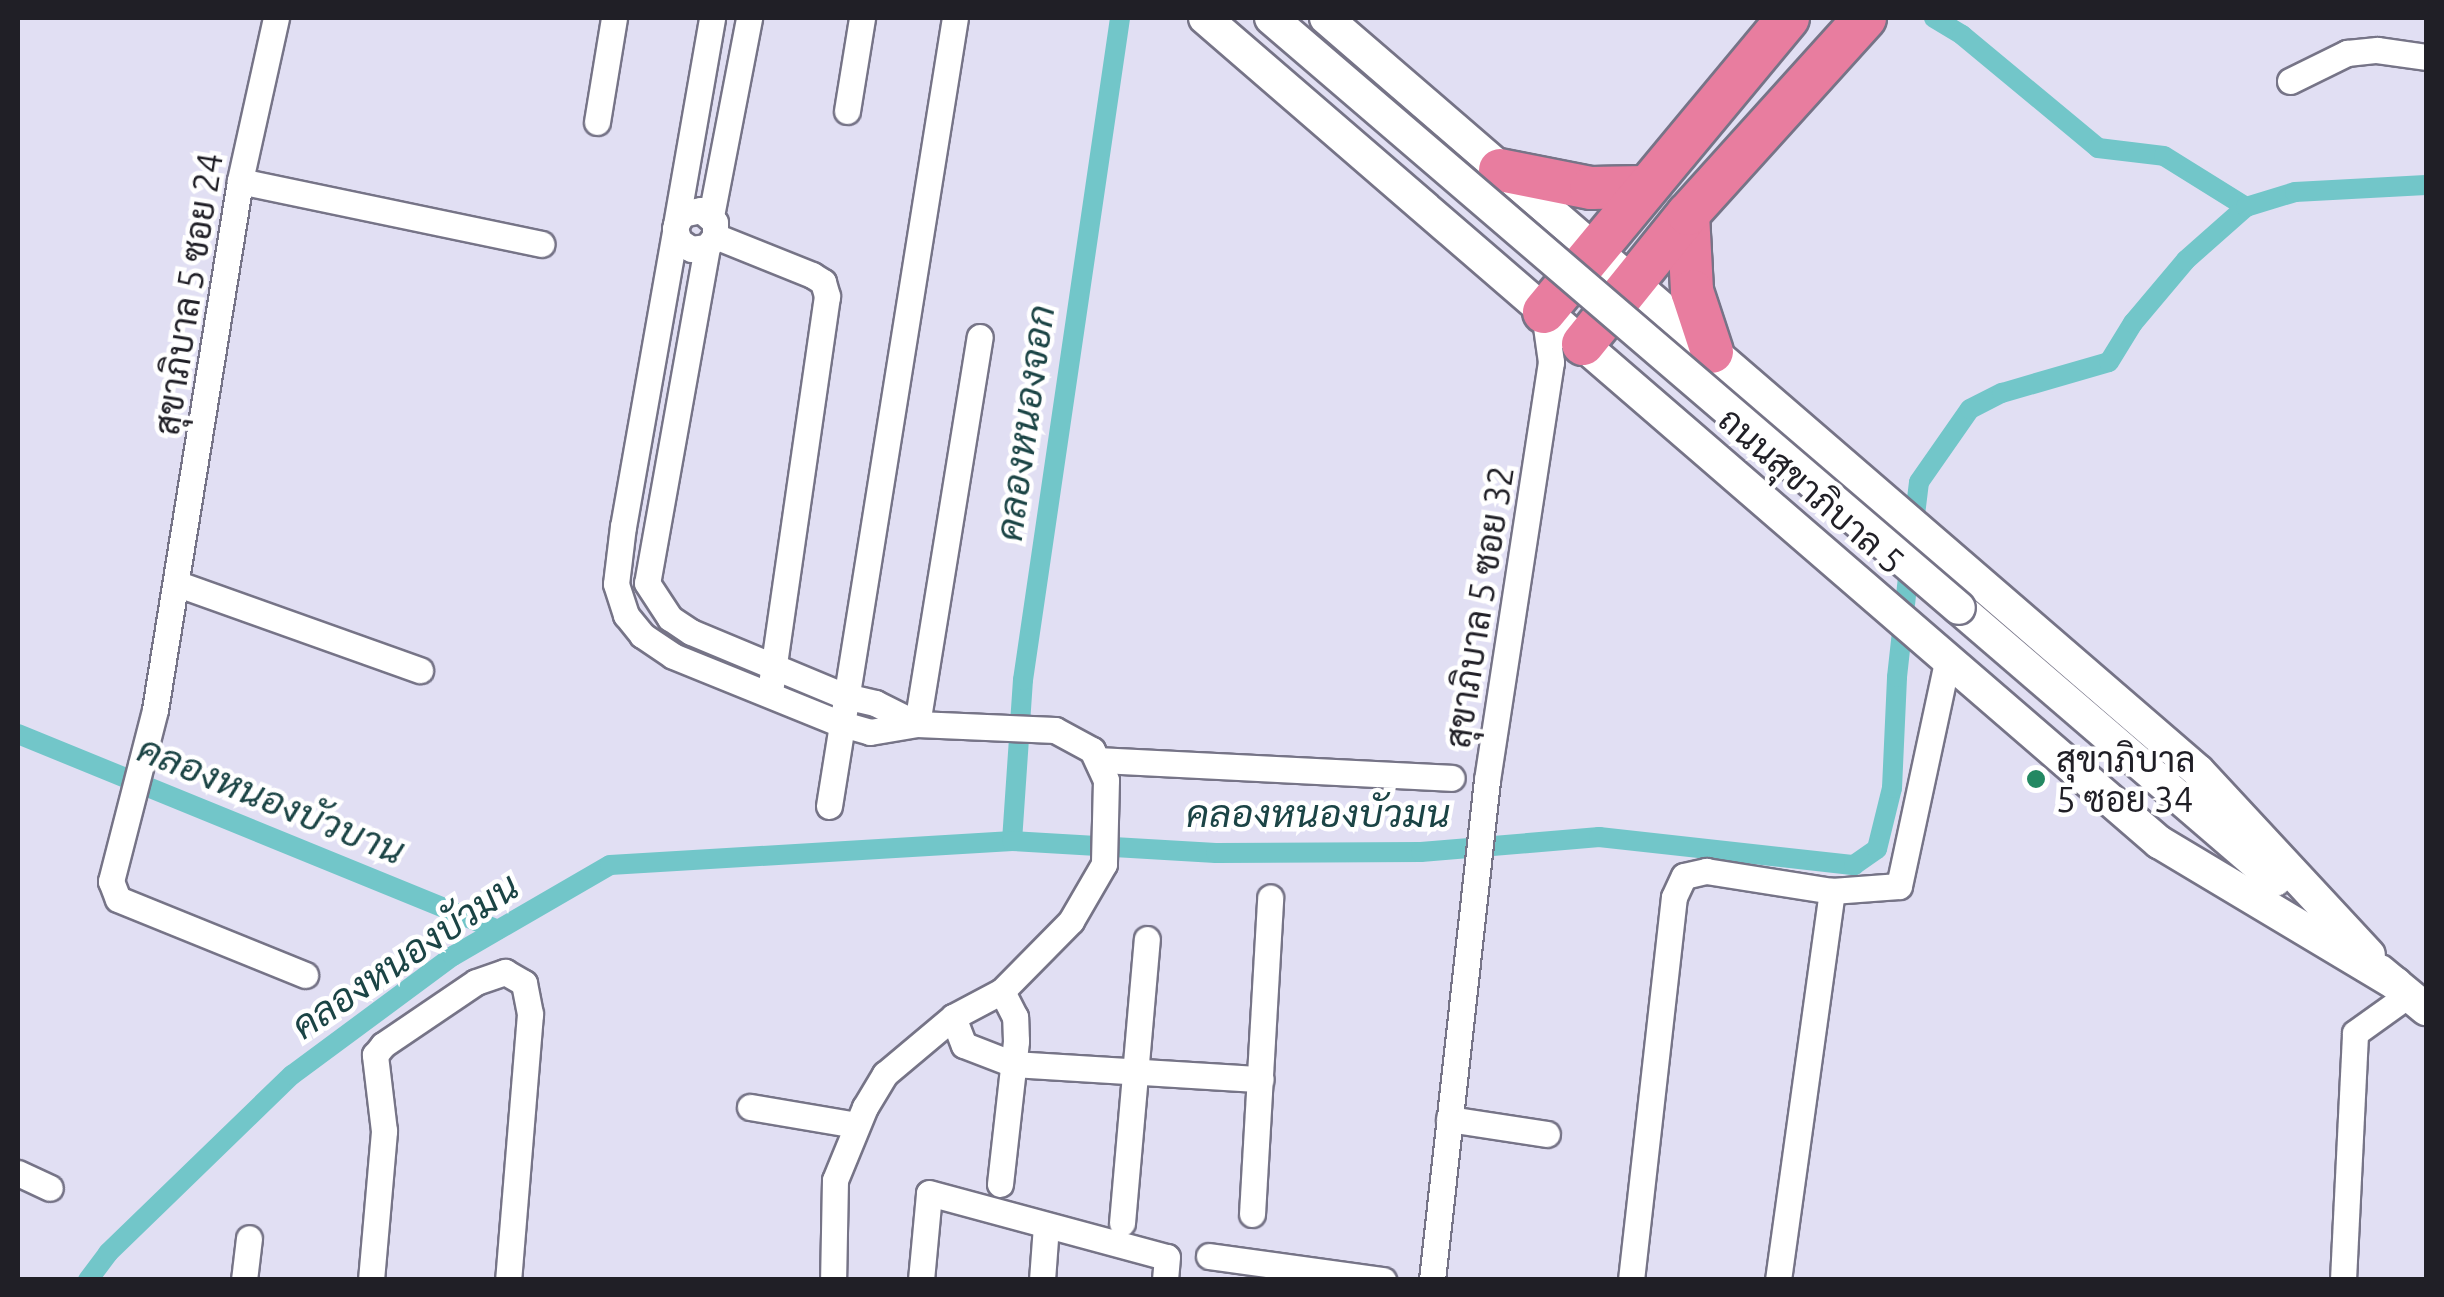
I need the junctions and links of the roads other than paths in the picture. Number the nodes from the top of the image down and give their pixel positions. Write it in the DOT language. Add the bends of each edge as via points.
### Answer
graph roads {
  1 [pos="276,18"];
  2 [pos="614,18"];
  3 [pos="712,18"];
  4 [pos="748,18"];
  5 [pos="862,18"];
  6 [pos="955,18"];
  7 [pos="1205,18"];
  8 [pos="1272,18"];
  9 [pos="1326,18"];
  10 [pos="1864,18"];
  11 [pos="1787,19"];
  12 [pos="2426,56"];
  13 [pos="2290,81"];
  14 [pos="1720,98"];
  15 [pos="847,111"];
  16 [pos="597,122"];
  17 [pos="1760,134"];
  18 [pos="1500,170"];
  19 [pos="240,181"];
  20 [pos="1644,187"];
  21 [pos="1688,214"];
  22 [pos="676,229"];
  23 [pos="711,233"];
  24 [pos="1457,236"];
  25 [pos="541,244"];
  26 [pos="1598,250"];
  27 [pos="1632,283"];
  28 [pos="1544,312"];
  29 [pos="980,337"];
  30 [pos="1707,349"];
  31 [pos="1567,353"];
  32 [pos="1658,409"];
  33 [pos="623,526"];
  34 [pos="656,529"];
  35 [pos="178,584"];
  36 [pos="1936,649"];
  37 [pos="776,669"];
  38 [pos="420,670"];
  39 [pos="768,696"];
  40 [pos="845,696"];
  41 [pos="876,704"];
  42 [pos="840,723"];
  43 [pos="917,724"];
  44 [pos="870,732"];
  45 [pos="1099,760"];
  46 [pos="1452,778"];
  47 [pos="829,806"];
  48 [pos="1832,891"];
  49 [pos="1270,898"];
  50 [pos="1147,940"];
  51 [pos="305,975"];
  52 [pos="1002,991"];
  53 [pos="2410,996"];
  54 [pos="954,1017"];
  55 [pos="1013,1064"];
  56 [pos="1136,1072"];
  57 [pos="1262,1079"];
  58 [pos="750,1108"];
  59 [pos="1450,1120"];
  60 [pos="856,1125"];
  61 [pos="1547,1134"];
  62 [pos="18,1173"];
  63 [pos="1000,1184"];
  64 [pos="50,1188"];
  65 [pos="1252,1214"];
  66 [pos="1122,1222"];
  67 [pos="1046,1225"];
  68 [pos="249,1238"];
  69 [pos="1209,1256"];
  70 [pos="244,1280"];
  71 [pos="371,1280"];
  72 [pos="508,1280"];
  73 [pos="834,1280"];
  74 [pos="922,1280"];
  75 [pos="1042,1280"];
  76 [pos="1165,1280"];
  77 [pos="1383,1280"];
  78 [pos="1432,1280"];
  79 [pos="1630,1280"];
  80 [pos="1778,1280"];
  81 [pos="2343,1280"];
  1 -- 19 [label="street, สุขาภิบาล 5 ซอย 24"];
  2 -- 16 [label="street"];
  3 -- 22 [label="street"];
  4 -- 23 [label="street"];
  5 -- 15 [label="street"];
  6 -- 40 [label="street"];
  7 -- 24 [label="main road, ถนนสุขาภิบาล 5"];
  8 -- 53 [label="main road, ถนนสุขาภิบาล 5, bridge"];
  9 -- 18 [label="main road, ถนนสุขาภิบาล 5"];
  10 -- 17 [label="highway"];
  11 -- 14 [label="highway"];
  12 -- 13 [label="street" via="2348,53"];
  14 -- 17 [label="highway"];
  14 -- 20 [label="highway"];
  17 -- 21 [label="highway"];
  18 -- 20 [label="highway" via="1591,188"];
  18 -- 24 [label="main road" via="1505,200 1497,220 1470,237"];
  18 -- 26 [label="main road, ถนนสุขาภิบาล 5"];
  19 -- 25 [label="street"];
  19 -- 35 [label="street, สุขาภิบาล 5 ซอย 24"];
  20 -- 26 [label="highway"];
  21 -- 27 [label="highway"];
  21 -- 30 [label="highway" via="1692,291"];
  22 -- 23 [label="street" via="687,248"];
  22 -- 33 [label="street"];
  23 -- 34 [label="street"];
  23 -- 37 [label="street" via="812,275 827,296"];
  24 -- 28 [label="main road, ถนนสุขาภิบาล 5"];
  26 -- 27 [label="main road, ถนนสุขาภิบาล 5"];
  26 -- 28 [label="highway"];
  27 -- 30 [label="main road, ถนนสุขาภิบาล 5"];
  27 -- 31 [label="highway"];
  28 -- 31 [label="main road, ถนนสุขาภิบาล 5"];
  29 -- 43 [label="street"];
  30 -- 32 [label="main road" via="1676,346 1655,366"];
  30 -- 53 [label="main road, ถนนสุขาภิบาล 5" via="2198,772"];
  31 -- 32 [label="main road, ถนนสุขาภิบาล 5"];
  31 -- 59 [label="street, สุขาภิบาล 5 ซอย 32" via="1482,829"];
  32 -- 36 [label="main road, ถนนสุขาภิบาล 5"];
  33 -- 34 [label="street"];
  33 -- 39 [label="street" via="616,584 626,615 642,635 673,656"];
  34 -- 37 [label="street" via="647,583 663,610 691,632"];
  35 -- 38 [label="street"];
  35 -- 51 [label="street, สุขาภิบาล 5 ซอย 24" via="155,710 111,881 118,899"];
  36 -- 48 [label="street" via="1902,882"];
  36 -- 53 [label="main road, ถนนสุขาภิบาล 5" via="2159,842"];
  37 -- 39 [label="street"];
  37 -- 40 [label="street"];
  39 -- 42 [label="street"];
  40 -- 41 [label="street"];
  40 -- 42 [label="street"];
  41 -- 43 [label="street"];
  41 -- 44 [label="street"];
  42 -- 44 [label="street"];
  42 -- 47 [label="street"];
  43 -- 44 [label="street"];
  43 -- 45 [label="street" via="1072,736"];
  45 -- 46 [label="street"];
  45 -- 52 [label="street" via="1108,806 1104,864 1058,937"];
  48 -- 79 [label="street" via="1706,871 1684,876 1674,896"];
  48 -- 80 [label="street"];
  49 -- 57 [label="street"];
  50 -- 56 [label="street"];
  52 -- 54 [label="street"];
  52 -- 55 [label="street" via="1015,1016"];
  53 -- 81 [label="street" via="2356,1033"];
  54 -- 55 [label="street" via="964,1045"];
  54 -- 60 [label="street" via="885,1074"];
  55 -- 56 [label="street"];
  55 -- 63 [label="street"];
  56 -- 57 [label="street"];
  56 -- 66 [label="street"];
  57 -- 65 [label="street"];
  58 -- 60 [label="street"];
  59 -- 61 [label="street"];
  59 -- 78 [label="street, สุขาภิบาล 5 ซอย 32"];
  60 -- 73 [label="street" via="835,1180"];
  62 -- 64 [label="street"];
  67 -- 74 [label="street" via="928,1193"];
  67 -- 75 [label="street"];
  67 -- 76 [label="street" via="1167,1257"];
  68 -- 70 [label="street"];
  69 -- 77 [label="street"];
  71 -- 72 [label="street" via="384,1131 375,1055 476,982 506,972 524,983 530,1014"];
}
